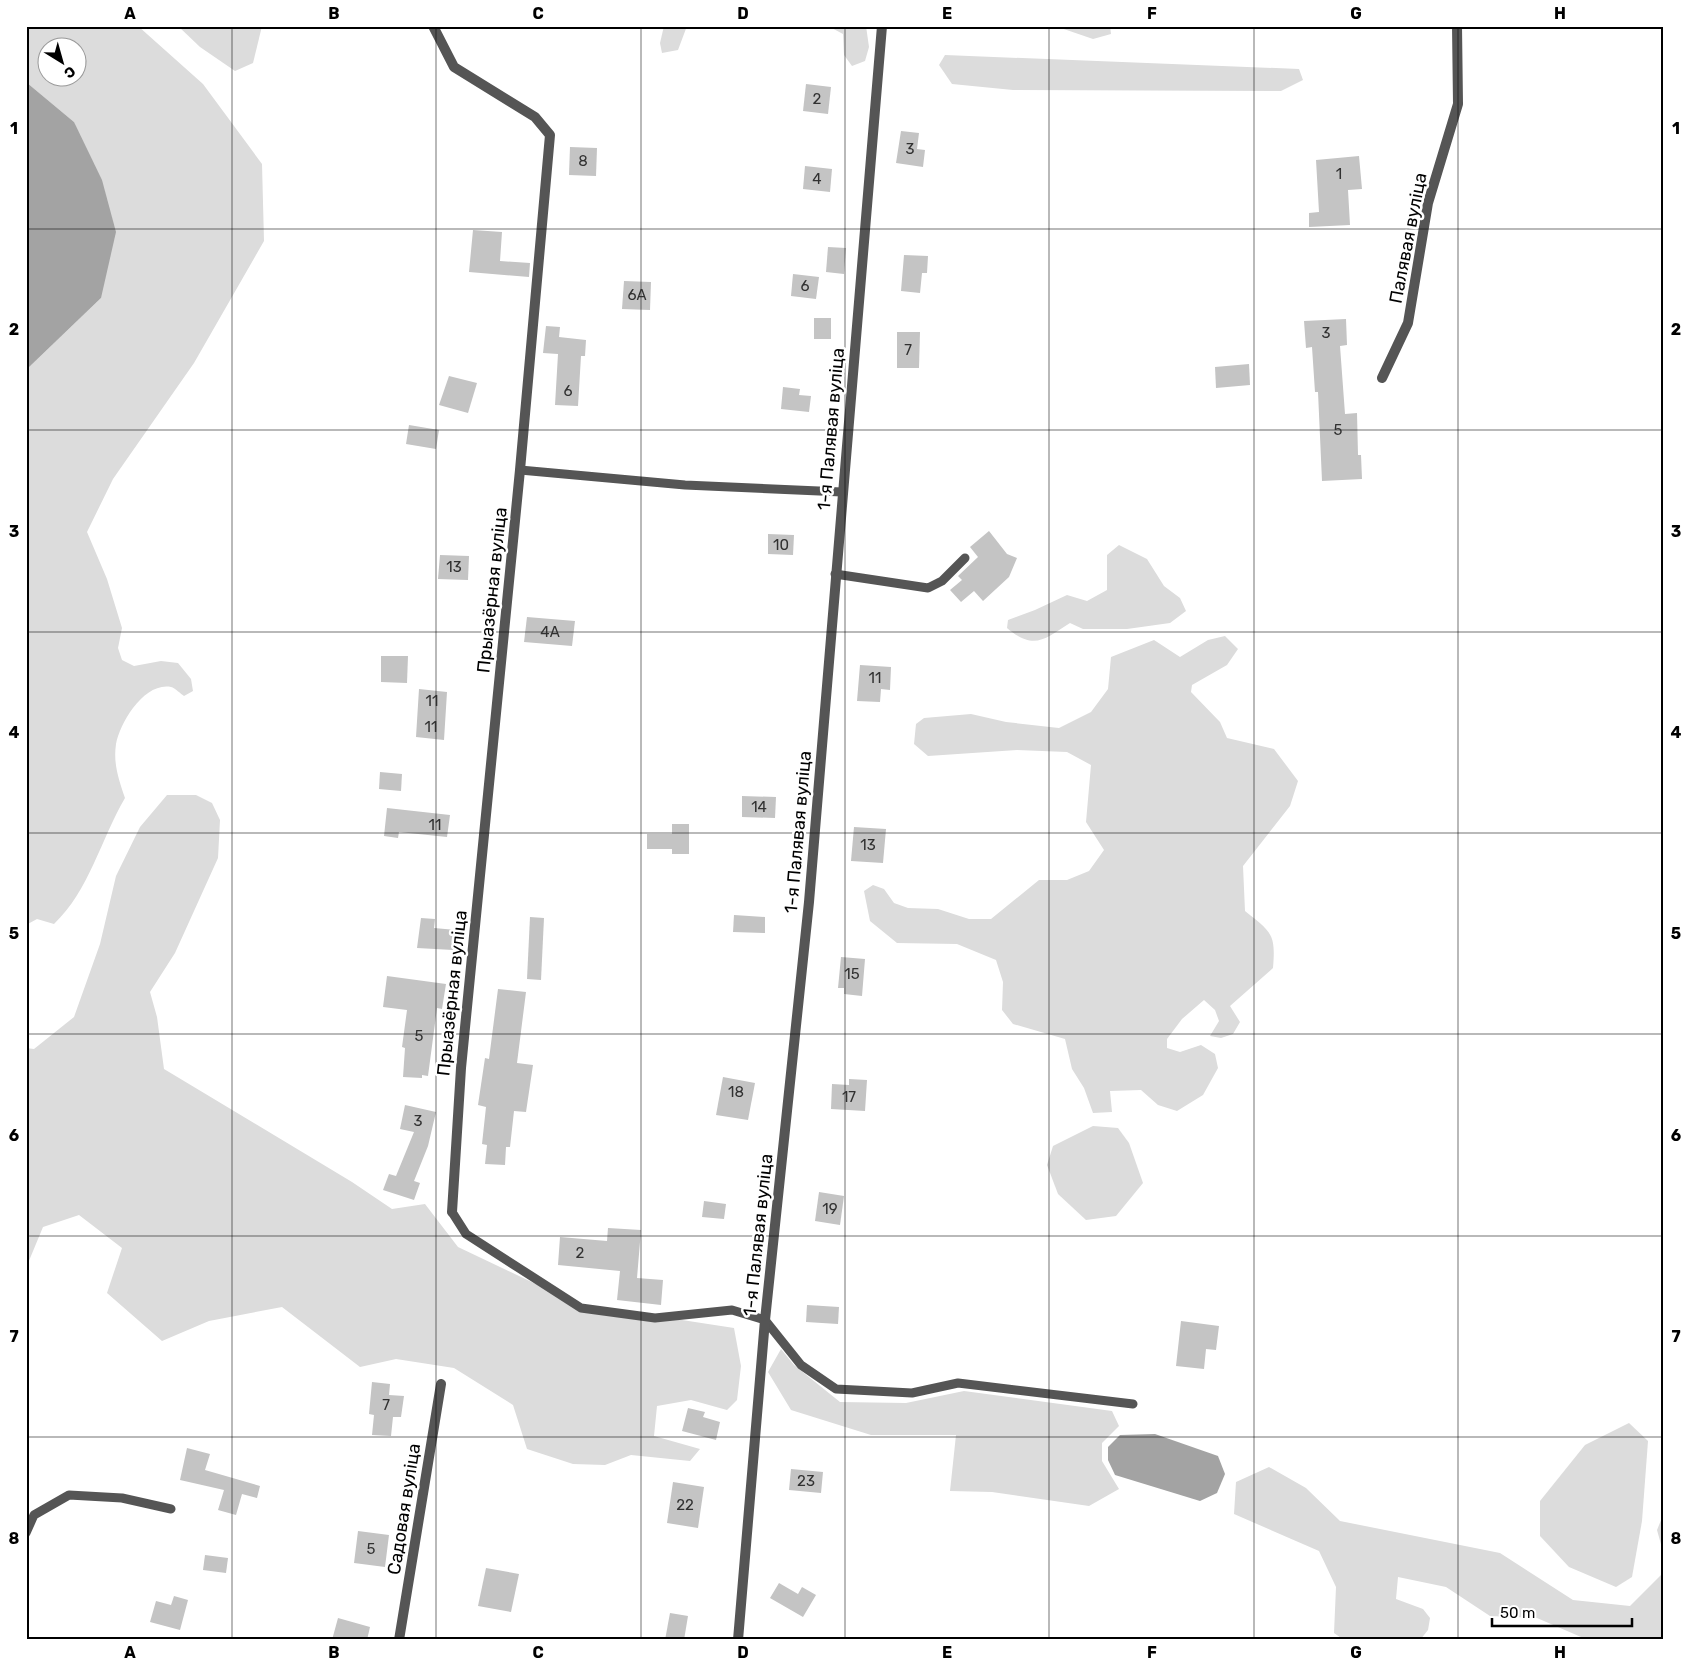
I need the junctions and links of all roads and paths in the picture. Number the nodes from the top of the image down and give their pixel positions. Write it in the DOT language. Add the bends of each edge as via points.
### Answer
graph roads {
  1 [pos="433,26"];
  2 [pos="1457,26"];
  3 [pos="882,27"];
  4 [pos="1382,378"];
  5 [pos="520,470"];
  6 [pos="842,492"];
  7 [pos="966,558"];
  8 [pos="835,574"];
  9 [pos="452,1212"];
  10 [pos="765,1320"];
  11 [pos="440,1384"];
  12 [pos="1133,1404"];
  13 [pos="171,1509"];
  14 [pos="26,1533"];
  15 [pos="399,1640"];
  16 [pos="738,1640"];
  1 -- 5 [label="street, Прыазёрная вуліца" via="454,67 535,117 550,135"];
  2 -- 4 [label="street, Палявая вуліца" via="1458,104 1428,203 1408,323"];
  3 -- 6 [label="street, 1-я Палявая вуліца"];
  5 -- 6 [label="lane" via="685,485"];
  5 -- 9 [label="street, Прыазёрная вуліца" via="461,1068"];
  6 -- 8 [label="street, 1-я Палявая вуліца"];
  7 -- 8 [label="lane" via="942,581 928,588"];
  8 -- 10 [label="street, 1-я Палявая вуліца" via="809,902"];
  9 -- 10 [label="lane" via="466,1234 581,1308 654,1318 732,1310"];
  10 -- 12 [label="lane" via="801,1365 836,1389 912,1393 958,1383"];
  10 -- 16 [label="street, 1-я Палявая вуліца"];
  11 -- 15 [label="street, Садовая вуліца"];
  13 -- 14 [label="lane" via="122,1498 69,1495 34,1515"];
}
